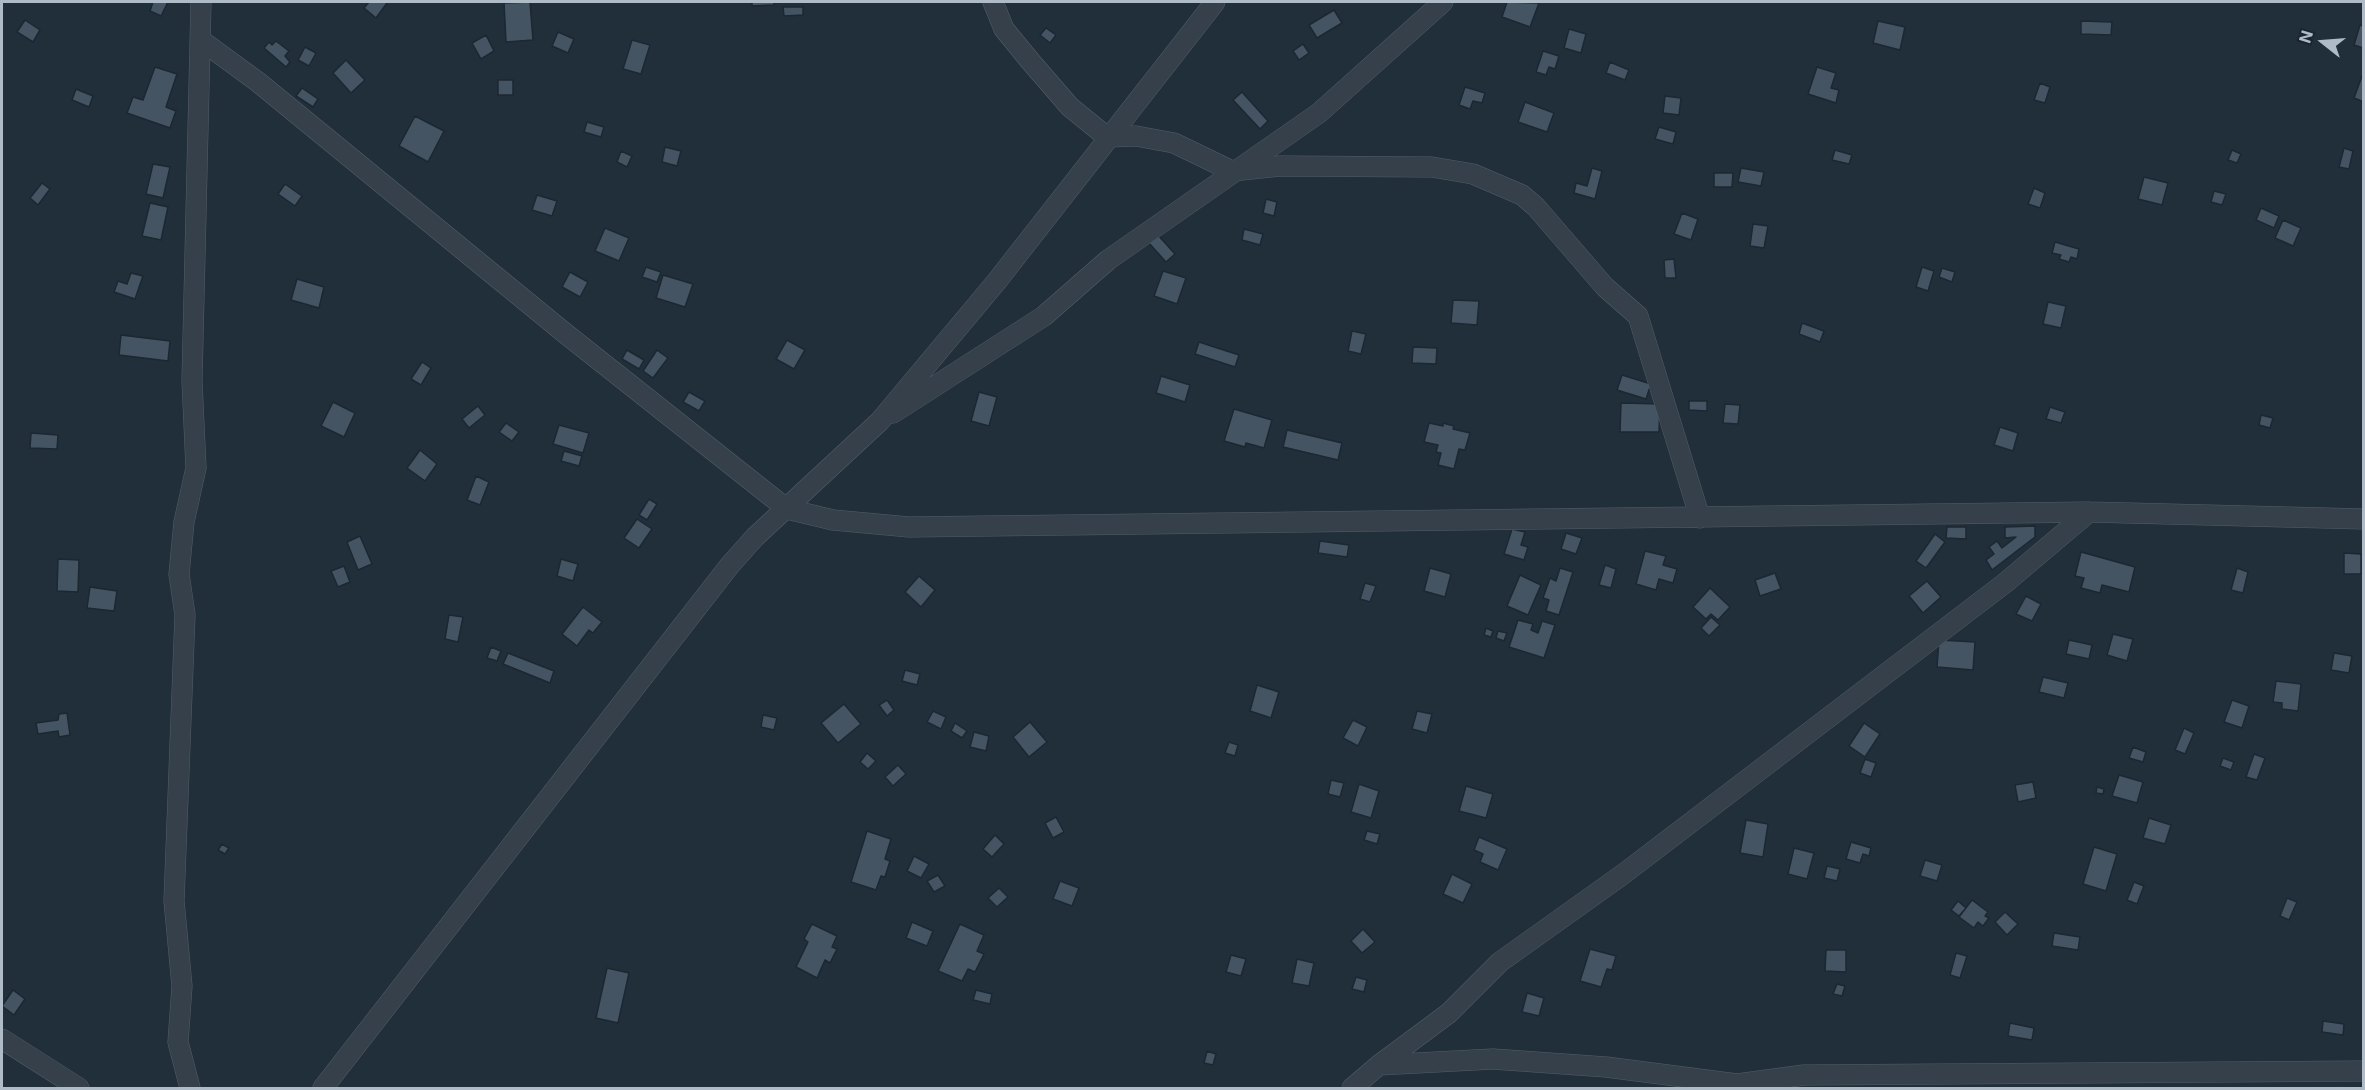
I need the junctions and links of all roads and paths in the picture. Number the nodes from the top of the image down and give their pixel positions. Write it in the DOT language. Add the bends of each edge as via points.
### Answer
graph roads {
  1 [pos="201,2"];
  2 [pos="993,2"];
  3 [pos="1215,2"];
  4 [pos="1443,2"];
  5 [pos="202,41"];
  6 [pos="1107,137"];
  7 [pos="1232,171"];
  8 [pos="880,421"];
  9 [pos="787,508"];
  10 [pos="2089,512"];
  11 [pos="1700,518"];
  12 [pos="2364,519"];
  13 [pos="2,1039"];
  14 [pos="1378,1065"];
  15 [pos="2364,1071"];
  16 [pos="79,1089"];
  17 [pos="190,1089"];
  18 [pos="323,1089"];
  19 [pos="1352,1089"];
  1 -- 5 [label="street"];
  2 -- 6 [label="street" via="1004,28 1031,62 1070,106"];
  3 -- 6 [label="street"];
  4 -- 7 [label="street" via="1319,113"];
  5 -- 9 [label="street"];
  5 -- 17 [label="street" via="193,249 196,468 184,522 179,574 185,615 174,901 182,986 178,1042"];
  6 -- 7 [label="street" via="1136,136 1174,144"];
  6 -- 8 [label="street" via="997,280"];
  7 -- 8 [label="street" via="1108,260 1044,316"];
  7 -- 11 [label="street" via="1280,166 1432,167 1473,174 1522,195 1605,287 1638,316"];
  8 -- 9 [label="street"];
  9 -- 11 [label="street" via="833,520 909,527"];
  9 -- 18 [label="street" via="730,565"];
  10 -- 11 [label="street"];
  10 -- 12 [label="street"];
  10 -- 14 [label="street" via="2005,583 1500,962 1449,1012"];
  13 -- 16 [label="street"];
  14 -- 15 [label="street" via="1493,1059 1606,1067 1737,1084 1804,1075"];
  14 -- 19 [label="street"];
}
